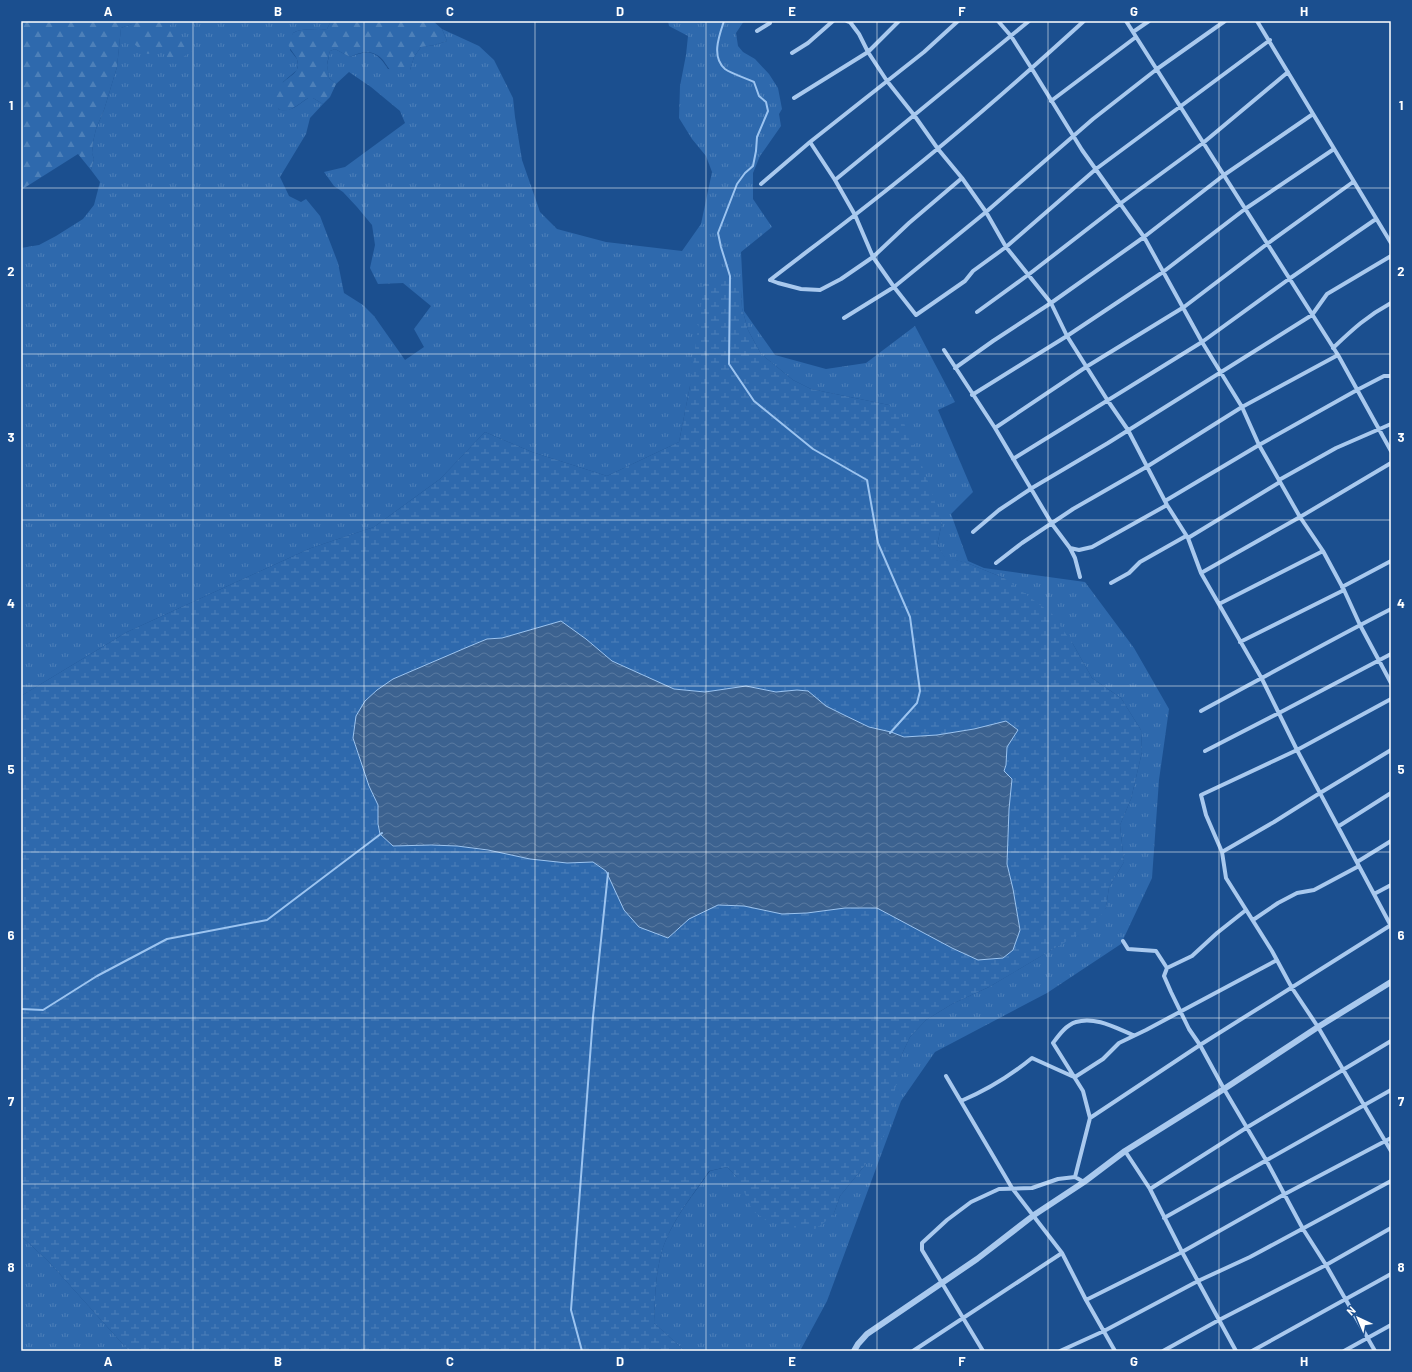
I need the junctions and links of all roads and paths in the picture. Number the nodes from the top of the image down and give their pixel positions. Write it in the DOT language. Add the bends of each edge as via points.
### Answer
graph roads {
  1 [pos="770,21"];
  2 [pos="833,21"];
  3 [pos="848,21"];
  4 [pos="899,21"];
  5 [pos="958,21"];
  6 [pos="998,21"];
  7 [pos="1029,21"];
  8 [pos="1084,21"];
  9 [pos="1126,21"];
  10 [pos="1149,21"];
  11 [pos="1224,21"];
  12 [pos="1257,21"];
  13 [pos="757,31"];
  14 [pos="1133,32"];
  15 [pos="1011,36"];
  16 [pos="1136,37"];
  17 [pos="1270,40"];
  18 [pos="868,52"];
  19 [pos="792,53"];
  20 [pos="1032,69"];
  21 [pos="1157,69"];
  22 [pos="1288,72"];
  23 [pos="887,81"];
  24 [pos="794,98"];
  25 [pos="1051,101"];
  26 [pos="1180,107"];
  27 [pos="1313,114"];
  28 [pos="914,115"];
  29 [pos="1074,137"];
  30 [pos="810,142"];
  31 [pos="1203,143"];
  32 [pos="938,149"];
  33 [pos="1334,149"];
  34 [pos="1096,169"];
  35 [pos="1224,175"];
  36 [pos="962,178"];
  37 [pos="835,180"];
  38 [pos="1354,182"];
  39 [pos="761,184"];
  40 [pos="1120,203"];
  41 [pos="1245,209"];
  42 [pos="986,212"];
  43 [pos="855,215"];
  44 [pos="1376,219"];
  45 [pos="1144,237"];
  46 [pos="1390,241"];
  47 [pos="1267,244"];
  48 [pos="1006,247"];
  49 [pos="873,256"];
  50 [pos="1391,256"];
  51 [pos="1163,272"];
  52 [pos="1028,275"];
  53 [pos="1290,279"];
  54 [pos="894,287"];
  55 [pos="1391,302"];
  56 [pos="1051,303"];
  57 [pos="1184,307"];
  58 [pos="977,312"];
  59 [pos="1312,315"];
  60 [pos="844,318"];
  61 [pos="1067,336"];
  62 [pos="1202,342"];
  63 [pos="1333,348"];
  64 [pos="944,350"];
  65 [pos="1338,355"];
  66 [pos="1086,367"];
  67 [pos="955,368"];
  68 [pos="1222,372"];
  69 [pos="1391,376"];
  70 [pos="1357,390"];
  71 [pos="972,395"];
  72 [pos="1108,401"];
  73 [pos="1242,407"];
  74 [pos="1391,424"];
  75 [pos="995,428"];
  76 [pos="1379,428"];
  77 [pos="1128,430"];
  78 [pos="1259,445"];
  79 [pos="1391,451"];
  80 [pos="1013,459"];
  81 [pos="1391,463"];
  82 [pos="1148,466"];
  83 [pos="1280,481"];
  84 [pos="1032,488"];
  85 [pos="1166,503"];
  86 [pos="1300,517"];
  87 [pos="1052,524"];
  88 [pos="974,532"];
  89 [pos="1187,537"];
  90 [pos="1070,548"];
  91 [pos="1323,551"];
  92 [pos="1391,561"];
  93 [pos="996,563"];
  94 [pos="1201,573"];
  95 [pos="1080,577"];
  96 [pos="1111,583"];
  97 [pos="1343,588"];
  98 [pos="1219,604"];
  99 [pos="1391,609"];
  100 [pos="1360,625"];
  101 [pos="1240,642"];
  102 [pos="1391,654"];
  103 [pos="1378,660"];
  104 [pos="1262,679"];
  105 [pos="1391,683"];
  106 [pos="1391,699"];
  107 [pos="1201,711"];
  108 [pos="1279,713"];
  109 [pos="1297,750"];
  110 [pos="1391,750"];
  111 [pos="1204,751"];
  112 [pos="1320,793"];
  113 [pos="1391,793"];
  114 [pos="1339,826"];
  115 [pos="1391,841"];
  116 [pos="1222,852"];
  117 [pos="1358,864"];
  118 [pos="1391,885"];
  119 [pos="1374,894"];
  120 [pos="1246,910"];
  121 [pos="1253,920"];
  122 [pos="1391,925"];
  123 [pos="1123,941"];
  124 [pos="1277,960"];
  125 [pos="1167,968"];
  126 [pos="1391,982"];
  127 [pos="1292,988"];
  128 [pos="1181,1011"];
  129 [pos="1318,1027"];
  130 [pos="1133,1035"];
  131 [pos="1391,1041"];
  132 [pos="1200,1045"];
  133 [pos="1343,1069"];
  134 [pos="946,1076"];
  135 [pos="1075,1077"];
  136 [pos="1224,1089"];
  137 [pos="1391,1090"];
  138 [pos="961,1101"];
  139 [pos="1364,1105"];
  140 [pos="1090,1118"];
  141 [pos="1246,1128"];
  142 [pos="1391,1138"];
  143 [pos="1385,1142"];
  144 [pos="1391,1151"];
  145 [pos="1125,1152"];
  146 [pos="1266,1160"];
  147 [pos="1075,1177"];
  148 [pos="1391,1181"];
  149 [pos="1084,1182"];
  150 [pos="1012,1188"];
  151 [pos="1150,1189"];
  152 [pos="1284,1195"];
  153 [pos="1034,1215"];
  154 [pos="1164,1218"];
  155 [pos="1391,1228"];
  156 [pos="1302,1229"];
  157 [pos="1182,1252"];
  158 [pos="1062,1253"];
  159 [pos="1326,1265"];
  160 [pos="1391,1274"];
  161 [pos="1198,1281"];
  162 [pos="942,1282"];
  163 [pos="1086,1300"];
  164 [pos="1345,1300"];
  165 [pos="963,1317"];
  166 [pos="1219,1320"];
  167 [pos="1391,1325"];
  168 [pos="1104,1331"];
  169 [pos="1367,1338"];
  170 [pos="854,1351"];
  171 [pos="913,1351"];
  172 [pos="983,1351"];
  173 [pos="1060,1351"];
  174 [pos="1115,1351"];
  175 [pos="1163,1351"];
  176 [pos="1236,1351"];
  177 [pos="1252,1351"];
  178 [pos="1344,1351"];
  179 [pos="1374,1351"];
  1 -- 13 [label="street"];
  2 -- 19 [label="street"];
  3 -- 18 [label="street" via="859,34"];
  4 -- 18 [label="street"];
  5 -- 23 [label="street"];
  6 -- 15 [label="street"];
  7 -- 15 [label="street"];
  8 -- 20 [label="street"];
  9 -- 14 [label="street"];
  10 -- 14 [label="street"];
  11 -- 21 [label="street"];
  12 -- 17 [label="street"];
  14 -- 16 [label="street"];
  15 -- 20 [label="street"];
  15 -- 28 [label="street"];
  16 -- 21 [label="street"];
  16 -- 25 [label="street"];
  17 -- 22 [label="street"];
  17 -- 26 [label="street"];
  18 -- 23 [label="street"];
  18 -- 24 [label="street"];
  20 -- 25 [label="street"];
  20 -- 32 [label="street"];
  21 -- 26 [label="street"];
  21 -- 29 [label="street"];
  22 -- 27 [label="street"];
  22 -- 31 [label="street"];
  23 -- 28 [label="street"];
  23 -- 30 [label="street"];
  25 -- 29 [label="street"];
  26 -- 31 [label="street"];
  26 -- 34 [label="street"];
  27 -- 33 [label="street"];
  27 -- 35 [label="street"];
  28 -- 32 [label="street"];
  28 -- 37 [label="street"];
  29 -- 34 [label="street"];
  29 -- 42 [label="street"];
  30 -- 37 [label="street"];
  30 -- 39 [label="street"];
  31 -- 35 [label="street"];
  31 -- 40 [label="street"];
  32 -- 36 [label="street"];
  32 -- 43 [label="street"];
  33 -- 38 [label="street"];
  33 -- 41 [label="street"];
  34 -- 40 [label="street"];
  34 -- 48 [label="street"];
  35 -- 41 [label="street"];
  35 -- 45 [label="street"];
  36 -- 42 [label="street"];
  36 -- 49 [label="street"];
  37 -- 43 [label="street"];
  38 -- 44 [label="street"];
  38 -- 47 [label="street"];
  40 -- 45 [label="street"];
  40 -- 52 [label="street"];
  41 -- 47 [label="street"];
  41 -- 51 [label="street"];
  42 -- 48 [label="street"];
  42 -- 54 [label="street"];
  43 -- 49 [label="street"];
  43 -- 49 [label="street" via="770,280 820,290 841,279"];
  44 -- 46 [label="street"];
  44 -- 53 [label="street"];
  45 -- 51 [label="street"];
  45 -- 56 [label="street"];
  47 -- 53 [label="street"];
  47 -- 57 [label="street"];
  48 -- 52 [label="street"];
  48 -- 54 [label="street" via="973,271 965,281 916,315"];
  49 -- 54 [label="street"];
  50 -- 59 [label="street" via="1326,294"];
  51 -- 57 [label="street"];
  51 -- 61 [label="street"];
  52 -- 56 [label="street"];
  52 -- 58 [label="street"];
  53 -- 59 [label="street"];
  53 -- 62 [label="street"];
  54 -- 60 [label="street"];
  55 -- 63 [label="street" via="1357,324"];
  56 -- 61 [label="street"];
  56 -- 67 [label="street"];
  57 -- 62 [label="street"];
  57 -- 66 [label="street"];
  59 -- 63 [label="street"];
  59 -- 68 [label="street"];
  61 -- 66 [label="street"];
  61 -- 71 [label="street"];
  62 -- 68 [label="street"];
  62 -- 72 [label="street"];
  63 -- 65 [label="street"];
  64 -- 67 [label="street"];
  65 -- 70 [label="street"];
  65 -- 73 [label="street"];
  66 -- 72 [label="street"];
  66 -- 75 [label="street"];
  67 -- 71 [label="street"];
  68 -- 73 [label="street"];
  68 -- 77 [label="street"];
  69 -- 70 [label="street" via="1384,376"];
  70 -- 76 [label="street"];
  70 -- 78 [label="street"];
  71 -- 75 [label="street"];
  72 -- 77 [label="street"];
  72 -- 80 [label="street"];
  73 -- 78 [label="street"];
  73 -- 82 [label="street"];
  74 -- 76 [label="street"];
  75 -- 80 [label="street"];
  76 -- 79 [label="street"];
  76 -- 83 [label="street" via="1336,448"];
  77 -- 82 [label="street"];
  77 -- 84 [label="street"];
  78 -- 83 [label="street"];
  78 -- 85 [label="street"];
  80 -- 84 [label="street"];
  81 -- 86 [label="street"];
  82 -- 85 [label="street"];
  82 -- 87 [label="street"];
  83 -- 86 [label="street"];
  83 -- 89 [label="street"];
  84 -- 87 [label="street"];
  84 -- 88 [label="street"];
  85 -- 89 [label="street"];
  85 -- 90 [label="street" via="1092,547 1079,550"];
  86 -- 91 [label="street"];
  86 -- 94 [label="street"];
  87 -- 90 [label="street"];
  87 -- 93 [label="street"];
  89 -- 94 [label="street"];
  89 -- 96 [label="street" via="1140,562"];
  90 -- 95 [label="street"];
  91 -- 97 [label="street"];
  91 -- 98 [label="street"];
  92 -- 97 [label="street"];
  94 -- 98 [label="street"];
  97 -- 100 [label="street"];
  97 -- 101 [label="street"];
  98 -- 101 [label="street"];
  99 -- 100 [label="street"];
  100 -- 103 [label="street"];
  100 -- 104 [label="street"];
  101 -- 104 [label="street"];
  102 -- 103 [label="street"];
  103 -- 105 [label="street"];
  103 -- 108 [label="street"];
  104 -- 107 [label="street"];
  104 -- 108 [label="street"];
  106 -- 109 [label="street"];
  108 -- 109 [label="street"];
  108 -- 111 [label="street"];
  109 -- 112 [label="street"];
  109 -- 116 [label="street" via="1201,795 1206,815"];
  110 -- 112 [label="street"];
  112 -- 114 [label="street"];
  112 -- 116 [label="street"];
  113 -- 114 [label="street"];
  114 -- 117 [label="street"];
  115 -- 117 [label="street"];
  116 -- 120 [label="street" via="1226,878"];
  117 -- 119 [label="street"];
  117 -- 121 [label="street" via="1314,890 1297,893 1278,903"];
  118 -- 119 [label="street"];
  119 -- 122 [label="street"];
  120 -- 121 [label="street"];
  120 -- 125 [label="street" via="1192,956"];
  121 -- 124 [label="street"];
  122 -- 127 [label="street"];
  123 -- 125 [label="street" via="1128,949 1156,951"];
  124 -- 127 [label="street"];
  124 -- 128 [label="street"];
  125 -- 128 [label="street" via="1164,976"];
  126 -- 129 [label="street"];
  127 -- 129 [label="street"];
  127 -- 132 [label="street"];
  128 -- 130 [label="street"];
  128 -- 132 [label="street"];
  129 -- 133 [label="street"];
  129 -- 136 [label="street"];
  130 -- 135 [label="street"];
  130 -- 135 [label="street" via="1095,1021 1075,1022 1063,1030 1053,1043"];
  131 -- 133 [label="street"];
  132 -- 136 [label="street"];
  132 -- 140 [label="street"];
  133 -- 139 [label="street"];
  133 -- 141 [label="street"];
  134 -- 138 [label="street"];
  135 -- 138 [label="street" via="1032,1058 1007,1077"];
  135 -- 140 [label="street" via="1083,1091"];
  136 -- 141 [label="street"];
  136 -- 145 [label="street"];
  137 -- 139 [label="street"];
  138 -- 150 [label="street"];
  139 -- 143 [label="street"];
  139 -- 146 [label="street"];
  140 -- 147 [label="street"];
  141 -- 146 [label="street"];
  141 -- 151 [label="street"];
  142 -- 143 [label="street"];
  143 -- 144 [label="street"];
  143 -- 152 [label="street"];
  145 -- 149 [label="street"];
  145 -- 151 [label="street"];
  146 -- 152 [label="street"];
  146 -- 154 [label="street"];
  147 -- 149 [label="street"];
  147 -- 150 [label="street" via="1058,1179 1032,1188"];
  148 -- 156 [label="street"];
  149 -- 153 [label="street"];
  150 -- 153 [label="street"];
  150 -- 162 [label="street" via="999,1189 971,1202 922,1243 922,1250"];
  151 -- 154 [label="street"];
  152 -- 156 [label="street"];
  152 -- 157 [label="street"];
  153 -- 158 [label="street"];
  153 -- 162 [label="street" via="977,1259"];
  154 -- 157 [label="street"];
  155 -- 159 [label="street"];
  156 -- 159 [label="street"];
  156 -- 161 [label="street"];
  157 -- 161 [label="street"];
  157 -- 163 [label="street"];
  158 -- 163 [label="street"];
  158 -- 165 [label="street"];
  159 -- 164 [label="street"];
  159 -- 166 [label="street"];
  160 -- 164 [label="street"];
  161 -- 166 [label="street"];
  161 -- 168 [label="street"];
  162 -- 165 [label="street"];
  162 -- 170 [label="street" via="867,1334"];
  163 -- 168 [label="street"];
  164 -- 169 [label="street"];
  164 -- 177 [label="street"];
  165 -- 171 [label="street"];
  165 -- 172 [label="street"];
  166 -- 175 [label="street"];
  166 -- 176 [label="street"];
  167 -- 169 [label="street"];
  168 -- 173 [label="street"];
  168 -- 174 [label="street"];
  169 -- 178 [label="street"];
  169 -- 179 [label="street"];
}
